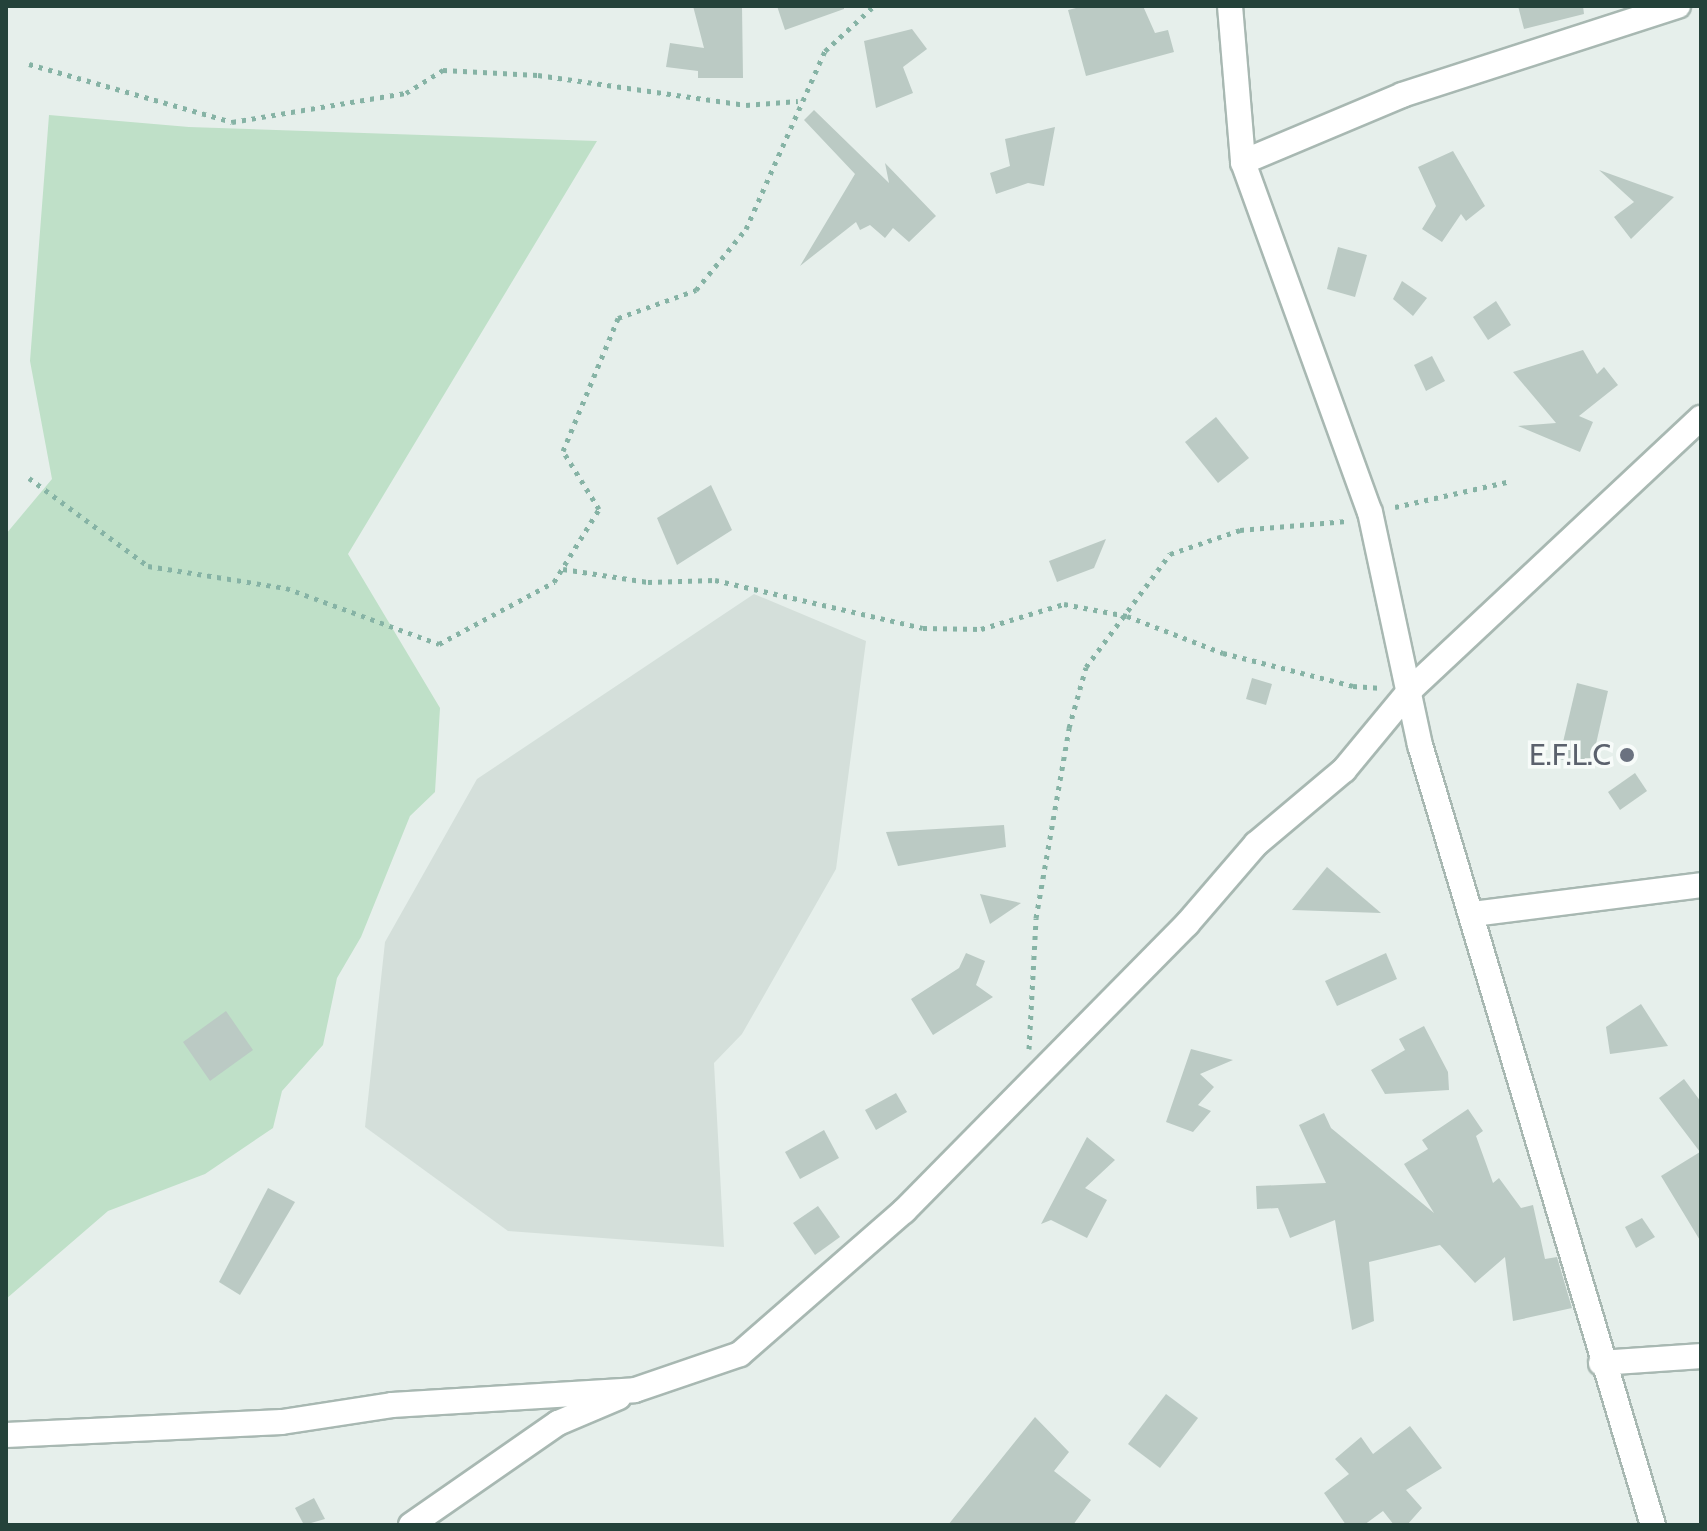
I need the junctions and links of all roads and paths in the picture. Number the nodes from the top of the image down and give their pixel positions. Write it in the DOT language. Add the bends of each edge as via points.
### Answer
graph roads {
  1 [pos="874,6"];
  2 [pos="1230,6"];
  3 [pos="1678,6"];
  4 [pos="29,64"];
  5 [pos="798,101"];
  6 [pos="1243,162"];
  7 [pos="1701,418"];
  8 [pos="29,478"];
  9 [pos="1511,481"];
  10 [pos="1370,512"];
  11 [pos="563,569"];
  12 [pos="1127,616"];
  13 [pos="1411,689"];
  14 [pos="1701,885"];
  15 [pos="1473,914"];
  16 [pos="1025,1087"];
  17 [pos="1701,1356"];
  18 [pos="1601,1363"];
  19 [pos="635,1390"];
  20 [pos="6,1435"];
  21 [pos="411,1525"];
  22 [pos="1653,1525"];
  1 -- 5 [label="path" via="825,51"];
  2 -- 6 [label="street"];
  3 -- 6 [label="street" via="1402,95"];
  4 -- 5 [label="path" via="232,122 406,93 443,70 538,75 746,105"];
  5 -- 11 [label="path" via="746,229 696,290 618,318 563,451 599,509"];
  6 -- 10 [label="street"];
  7 -- 13 [label="street"];
  8 -- 11 [label="path" via="148,566 286,588 439,644 554,582"];
  9 -- 10 [label="path"];
  10 -- 12 [label="path" via="1340,523 1240,530 1170,554"];
  10 -- 13 [label="street"];
  11 -- 12 [label="path" via="648,582 715,580 923,628 981,629 1064,604"];
  12 -- 13 [label="path" via="1223,653 1353,686"];
  12 -- 16 [label="path" via="1086,667 1069,728 1036,918"];
  13 -- 15 [label="street" via="1420,745"];
  13 -- 16 [label="street" via="1344,770 1256,844 1187,924"];
  14 -- 15 [label="street"];
  15 -- 18 [label="street"];
  16 -- 19 [label="street" via="904,1211 740,1354"];
  17 -- 18 [label="street"];
  18 -- 22 [label="street"];
  19 -- 20 [label="street" via="392,1405 282,1422"];
  19 -- 21 [label="street" via="558,1423"];
}
